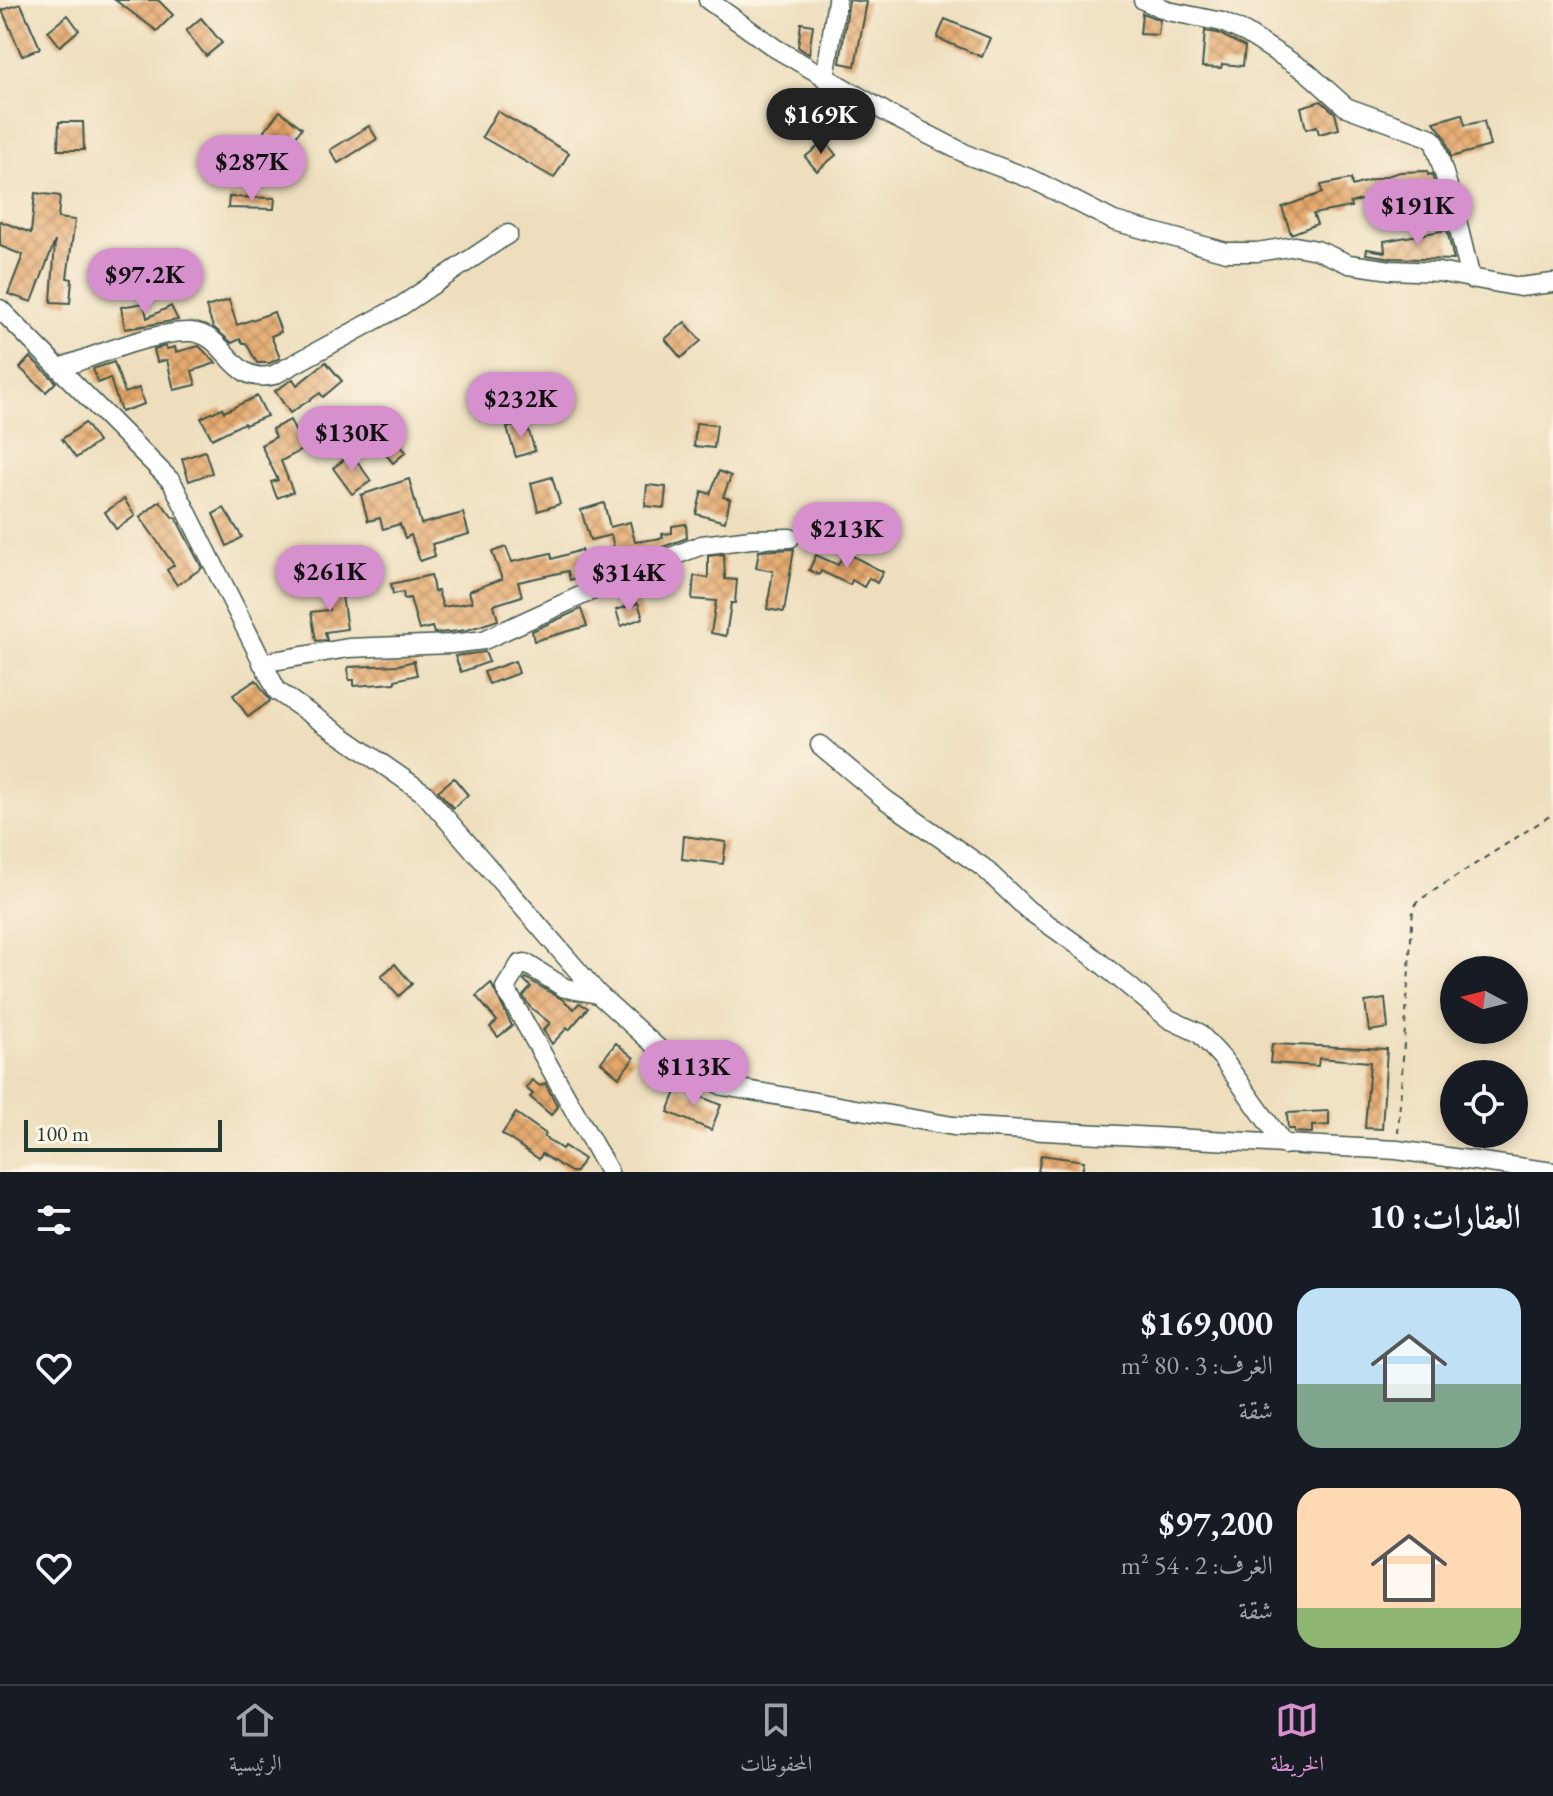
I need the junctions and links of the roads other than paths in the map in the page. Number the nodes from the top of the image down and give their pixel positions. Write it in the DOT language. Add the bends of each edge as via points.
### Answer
graph roads {
  1 [pos="708,0"];
  2 [pos="837,0"];
  3 [pos="1143,0"];
  4 [pos="825,79"];
  5 [pos="508,234"];
  6 [pos="1471,279"];
  7 [pos="1553,283"];
  8 [pos="0,309"];
  9 [pos="59,368"];
  10 [pos="790,538"];
  11 [pos="262,663"];
  12 [pos="820,745"];
  13 [pos="598,994"];
  14 [pos="1284,1145"];
  15 [pos="609,1172"];
  16 [pos="1553,1172"];
  1 -- 4 [label="street"];
  2 -- 4 [label="street"];
  3 -- 6 [label="street" via="1246,33 1307,72 1346,107 1434,141"];
  4 -- 6 [label="street" via="931,137 1114,221 1226,252 1295,246 1349,264"];
  5 -- 9 [label="street" via="401,306 274,375 250,376 210,338 193,332 146,340"];
  6 -- 7 [label="street" via="1520,287"];
  8 -- 9 [label="street"];
  9 -- 11 [label="street" via="172,482"];
  10 -- 11 [label="street" via="702,545 484,640 348,648"];
  11 -- 13 [label="street" via="277,691 424,793"];
  12 -- 14 [label="street" via="886,800 984,868 1028,910 1169,1019 1199,1033"];
  13 -- 14 [label="street" via="670,1059 723,1086 953,1126"];
  13 -- 15 [label="street" via="565,988 525,963 505,988"];
  14 -- 16 [label="street" via="1397,1150"];
}
